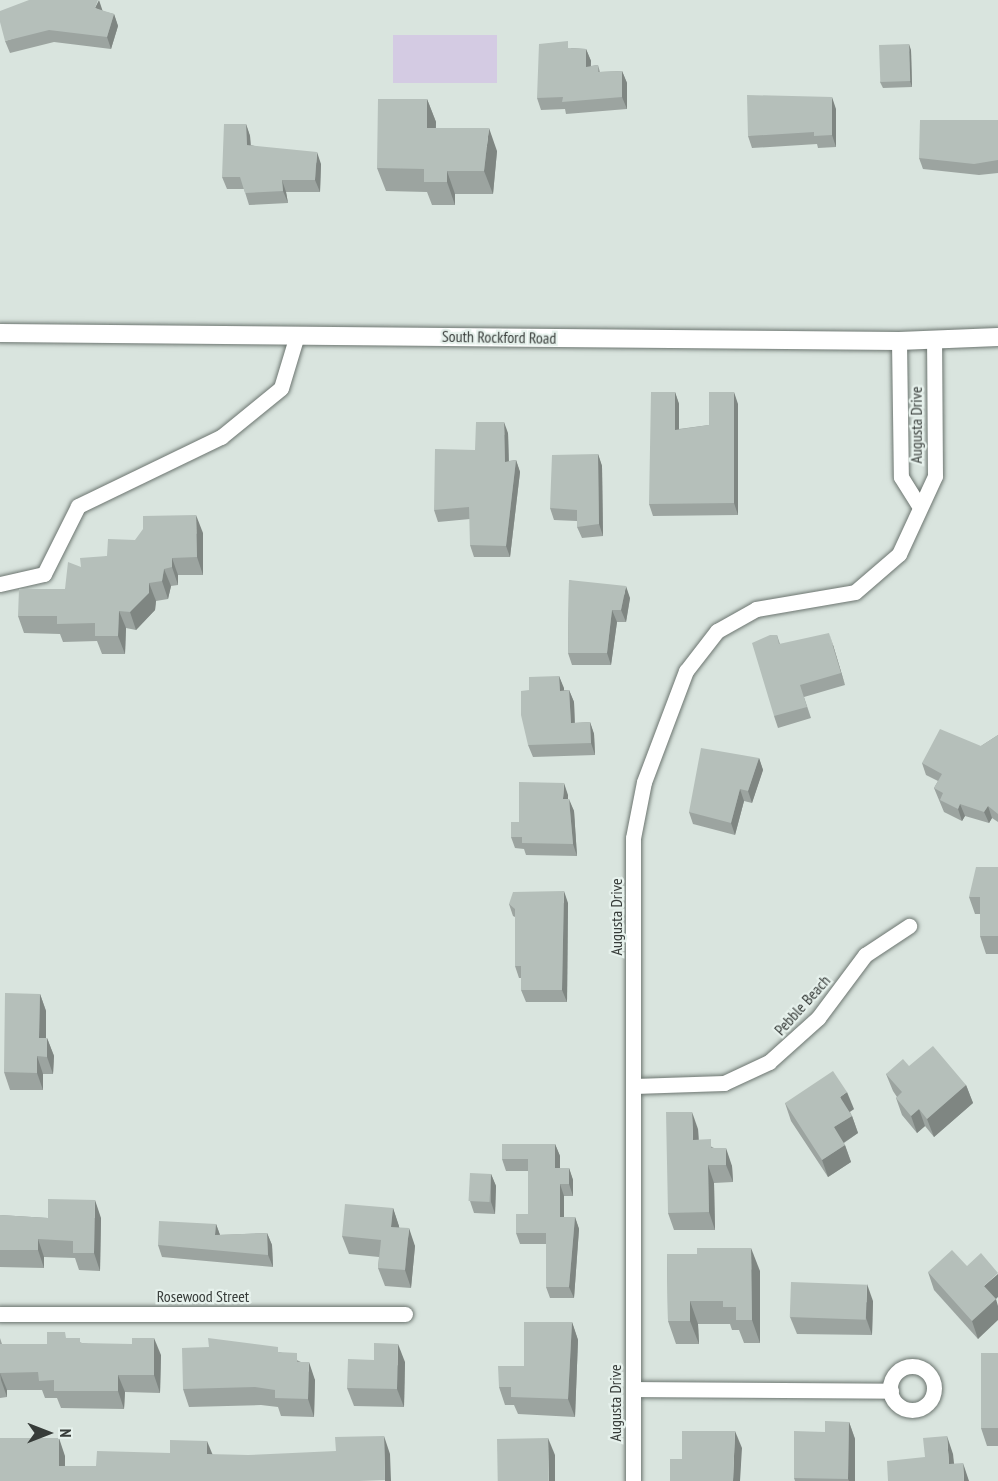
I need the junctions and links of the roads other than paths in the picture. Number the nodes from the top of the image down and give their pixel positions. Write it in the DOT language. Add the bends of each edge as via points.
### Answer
graph roads {
  1 [pos="0,333"];
  2 [pos="297,335"];
  3 [pos="998,337"];
  4 [pos="899,341"];
  5 [pos="934,341"];
  6 [pos="918,504"];
  7 [pos="0,584"];
  8 [pos="909,926"];
  9 [pos="634,1086"];
  10 [pos="0,1314"];
  11 [pos="405,1314"];
  12 [pos="633,1389"];
  13 [pos="891,1391"];
  14 [pos="633,1481"];
  1 -- 2 [label="street, South Rockford Road"];
  2 -- 4 [label="street, South Rockford Road"];
  2 -- 7 [label="street" via="280,388 255,409 221,437 78,506 44,574"];
  3 -- 5 [label="street, South Rockford Road"];
  4 -- 5 [label="street, South Rockford Road"];
  4 -- 6 [label="street, Augusta Drive" via="901,477"];
  5 -- 6 [label="street, Augusta Drive" via="935,476"];
  6 -- 9 [label="street, Augusta Drive" via="899,554 855,592 756,609 717,631 686,671 648,771 633,838"];
  8 -- 9 [label="street, Pebble Beach" via="866,955 818,1018 762,1067 724,1083"];
  9 -- 12 [label="street, Augusta Drive"];
  10 -- 11 [label="street, Rosewood Street"];
  12 -- 13 [label="street"];
  12 -- 14 [label="street, Augusta Drive"];
}
